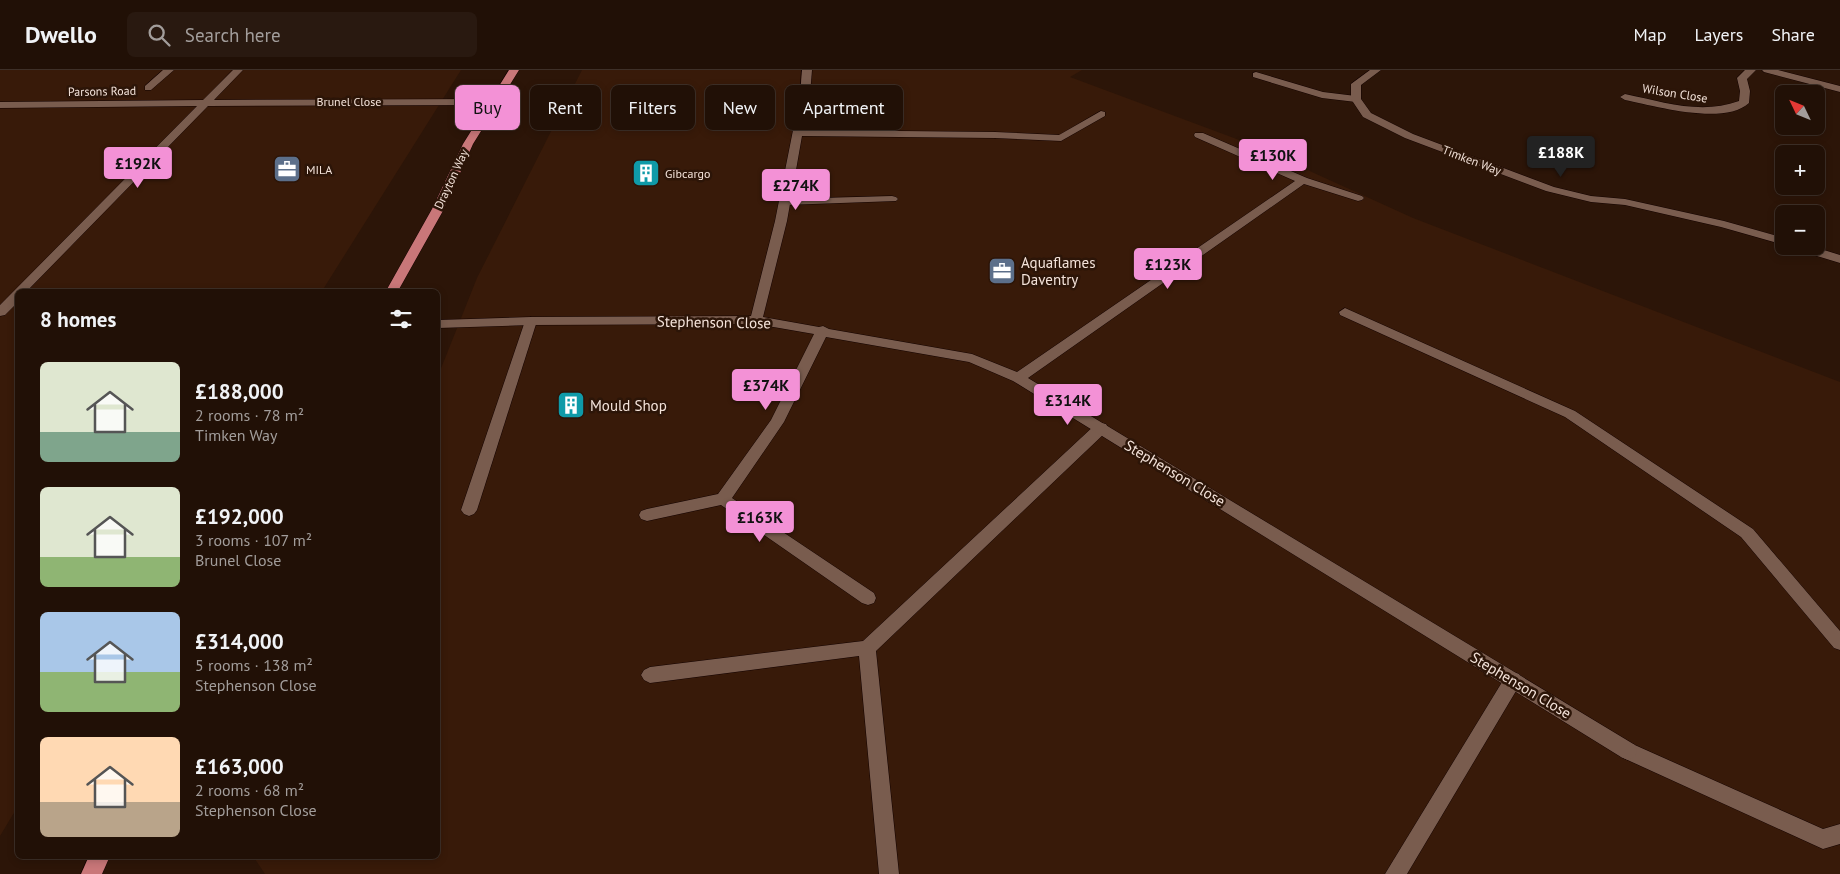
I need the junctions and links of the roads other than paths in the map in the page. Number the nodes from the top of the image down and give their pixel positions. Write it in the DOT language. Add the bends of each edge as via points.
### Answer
graph roads {
  1 [pos="169,70"];
  2 [pos="238,70"];
  3 [pos="514,70"];
  4 [pos="807,70"];
  5 [pos="1376,70"];
  6 [pos="1750,70"];
  7 [pos="1767,70"];
  8 [pos="1256,75"];
  9 [pos="504,85"];
  10 [pos="148,88"];
  11 [pos="1840,89"];
  12 [pos="1625,97"];
  13 [pos="1356,99"];
  14 [pos="205,102"];
  15 [pos="455,102"];
  16 [pos="0,105"];
  17 [pos="1101,114"];
  18 [pos="476,130"];
  19 [pos="799,133"];
  20 [pos="1198,135"];
  21 [pos="1303,180"];
  22 [pos="1358,198"];
  23 [pos="892,199"];
  24 [pos="785,202"];
  25 [pos="1775,239"];
  26 [pos="1825,254"];
  27 [pos="1840,259"];
  28 [pos="23,289"];
  29 [pos="393,289"];
  30 [pos="15,297"];
  31 [pos="0,312"];
  32 [pos="1346,312"];
  33 [pos="756,320"];
  34 [pos="531,321"];
  35 [pos="440,324"];
  36 [pos="823,330"];
  37 [pos="1018,378"];
  38 [pos="1101,428"];
  39 [pos="723,499"];
  40 [pos="469,510"];
  41 [pos="646,515"];
  42 [pos="868,598"];
  43 [pos="1840,643"];
  44 [pos="867,648"];
  45 [pos="650,675"];
  46 [pos="1513,680"];
  47 [pos="1840,834"];
  48 [pos="98,859"];
  49 [pos="91,874"];
  50 [pos="888,874"];
  51 [pos="1395,874"];
  1 -- 10 [label="street"];
  2 -- 14 [label="street"];
  3 -- 9 [label="main road, Drayton Way"];
  4 -- 19 [label="street"];
  5 -- 13 [label="street" via="1356,84"];
  6 -- 12 [label="street, Wilson Close" via="1742,78 1744,103 1730,108 1703,112"];
  7 -- 11 [label="street"];
  8 -- 13 [label="street" via="1322,95"];
  13 -- 25 [label="street, Timken Way" via="1367,115 1409,136 1550,189 1724,224"];
  14 -- 15 [label="street, Brunel Close"];
  14 -- 16 [label="street, Parsons Road"];
  14 -- 28 [label="street"];
  17 -- 19 [label="street" via="1061,138"];
  18 -- 29 [label="main road, Drayton Way" via="438,209"];
  19 -- 24 [label="street"];
  20 -- 21 [label="street"];
  21 -- 22 [label="street"];
  21 -- 37 [label="street"];
  23 -- 24 [label="street"];
  24 -- 33 [label="street"];
  26 -- 27 [label="street"];
  30 -- 31 [label="street"];
  32 -- 43 [label="street" via="1578,420 1747,533"];
  33 -- 34 [label="street, Stephenson Close"];
  33 -- 36 [label="street, Stephenson Close"];
  34 -- 35 [label="street, Stephenson Close"];
  34 -- 40 [label="street"];
  36 -- 37 [label="street, Stephenson Close" via="972,358"];
  36 -- 39 [label="street" via="777,422"];
  37 -- 38 [label="street, Stephenson Close"];
  38 -- 44 [label="street"];
  38 -- 46 [label="street, Stephenson Close"];
  39 -- 41 [label="street"];
  39 -- 42 [label="street"];
  44 -- 45 [label="street"];
  44 -- 50 [label="street"];
  46 -- 47 [label="street, Stephenson Close" via="1628,751 1823,839"];
  46 -- 51 [label="street"];
  48 -- 49 [label="main road"];
}
